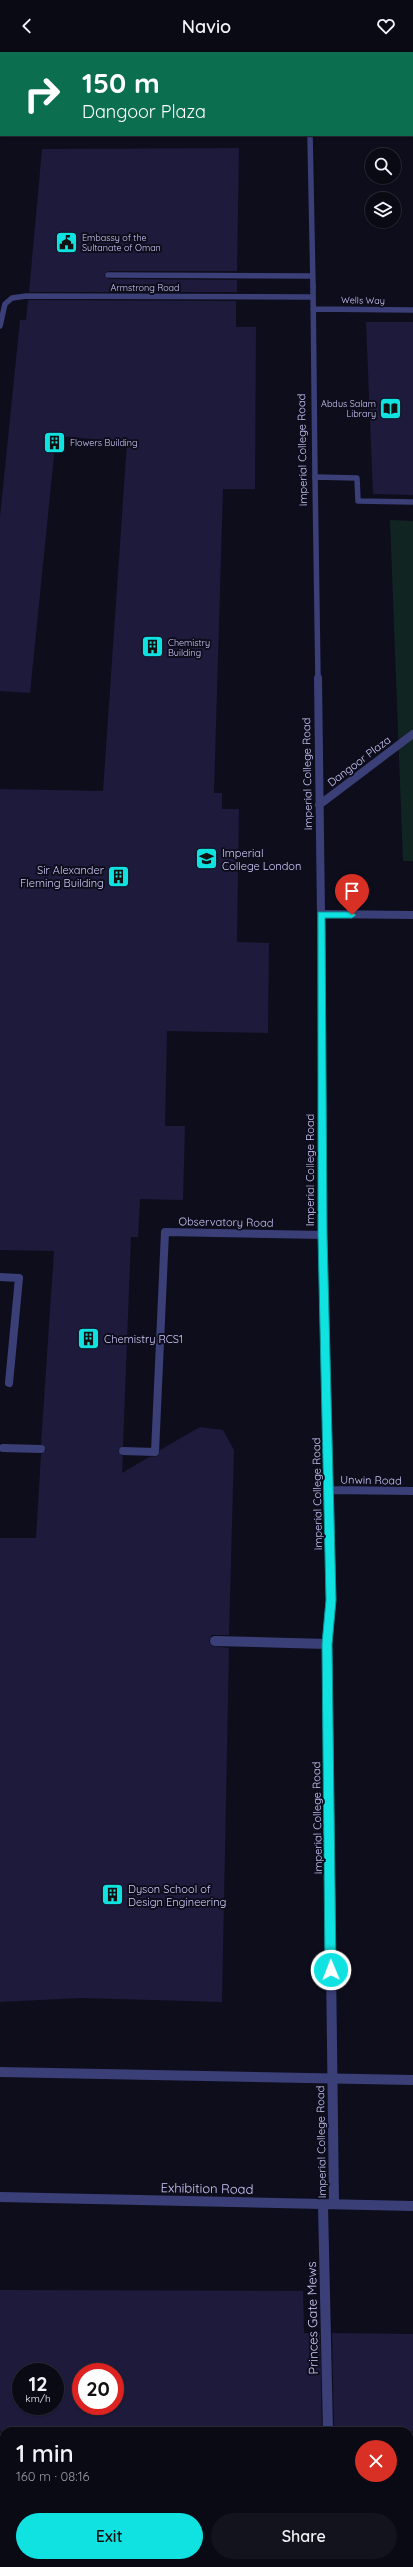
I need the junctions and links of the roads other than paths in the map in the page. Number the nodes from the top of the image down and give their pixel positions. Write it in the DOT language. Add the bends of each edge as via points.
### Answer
graph roads {
  1 [pos="310,136"];
  2 [pos="108,275"];
  3 [pos="312,276"];
  4 [pos="312,297"];
  5 [pos="313,309"];
  6 [pos="413,310"];
  7 [pos="0,326"];
  8 [pos="315,477"];
  9 [pos="413,502"];
  10 [pos="413,734"];
  11 [pos="319,805"];
  12 [pos="321,914"];
  13 [pos="413,915"];
  14 [pos="323,1235"];
  15 [pos="0,1277"];
  16 [pos="10,1383"];
  17 [pos="3,1448"];
  18 [pos="41,1449"];
  19 [pos="123,1451"];
  20 [pos="328,1490"];
  21 [pos="413,1491"];
  22 [pos="215,1641"];
  23 [pos="327,1644"];
  24 [pos="0,2072"];
  25 [pos="332,2079"];
  26 [pos="413,2080"];
  27 [pos="0,2197"];
  28 [pos="328,2205"];
  29 [pos="413,2206"];
  30 [pos="328,2427"];
  1 -- 3 [label="street, Imperial College Road"];
  2 -- 3 [label="street"];
  3 -- 4 [label="street, Imperial College Road"];
  4 -- 5 [label="street, Imperial College Road"];
  4 -- 7 [label="street, Armstrong Road" via="22,296 8,299 2,306"];
  5 -- 6 [label="street, Wells Way"];
  5 -- 8 [label="street, Imperial College Road"];
  8 -- 9 [label="street" via="357,478 358,501"];
  8 -- 11 [label="street, Imperial College Road"];
  10 -- 11 [label="street, Dangoor Plaza"];
  11 -- 12 [label="street, Imperial College Road"];
  12 -- 13 [label="street"];
  12 -- 14 [label="street, Imperial College Road"];
  14 -- 19 [label="street, Observatory Road" via="165,1232 155,1452"];
  14 -- 20 [label="street, Imperial College Road"];
  15 -- 16 [label="street" via="19,1278"];
  17 -- 18 [label="street"];
  20 -- 21 [label="street, Unwin Road"];
  20 -- 23 [label="street, Imperial College Road" via="331,1600"];
  22 -- 23 [label="street"];
  23 -- 25 [label="street, Imperial College Road"];
  24 -- 25 [label="street"];
  25 -- 26 [label="street"];
  25 -- 28 [label="street, Imperial College Road"];
  27 -- 28 [label="street, Exhibition Road"];
  28 -- 29 [label="street, Exhibition Road"];
  28 -- 30 [label="street, Princes Gate Mews"];
}
